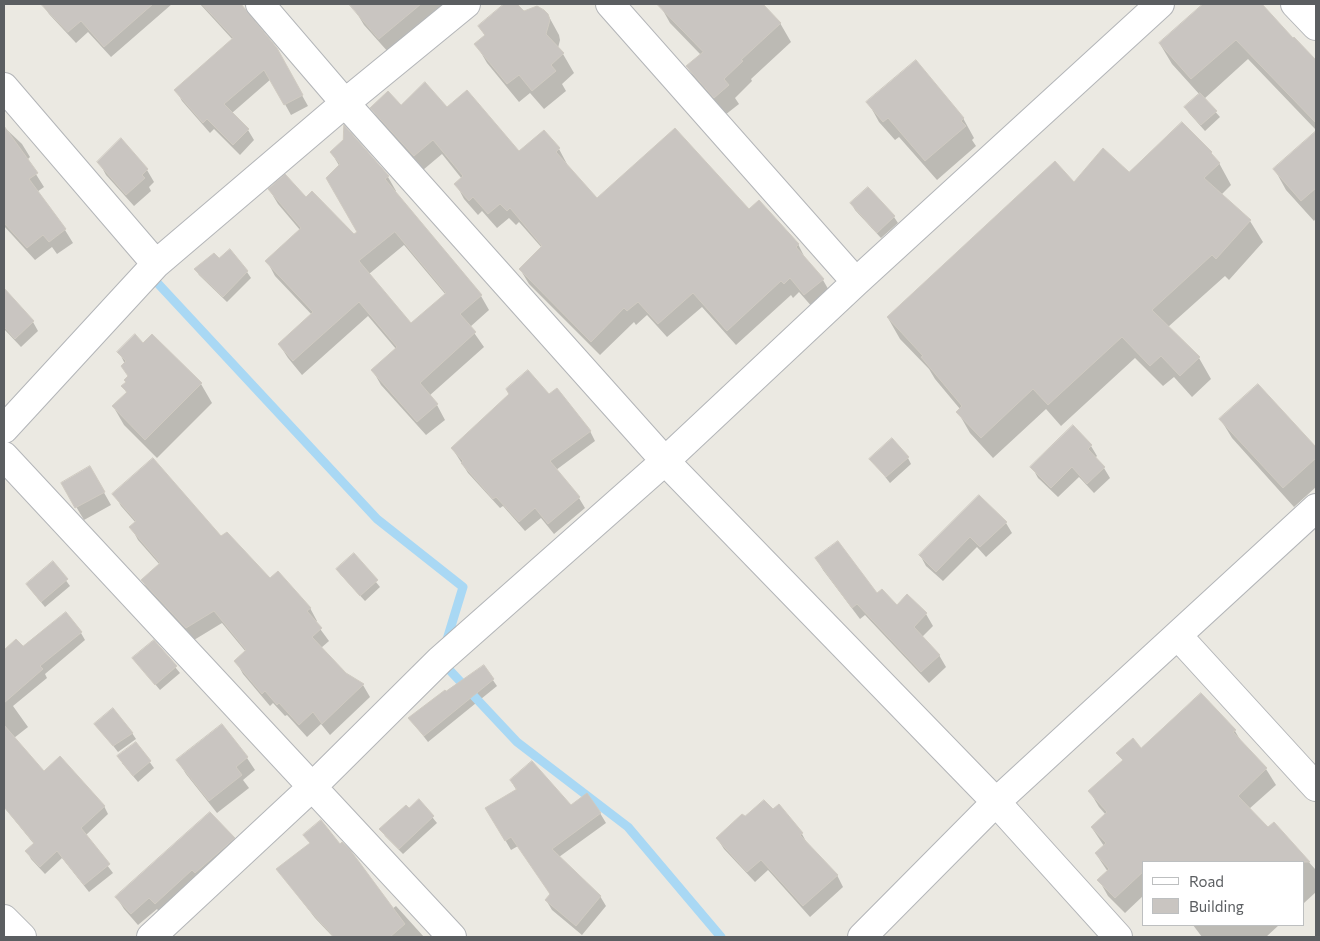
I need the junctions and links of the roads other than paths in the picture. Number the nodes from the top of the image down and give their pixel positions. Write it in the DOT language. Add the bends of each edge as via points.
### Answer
graph roads {
  1 [pos="260,4"];
  2 [pos="466,4"];
  3 [pos="610,4"];
  4 [pos="1160,4"];
  5 [pos="1295,4"];
  6 [pos="1316,26"];
  7 [pos="4,87"];
  8 [pos="345,102"];
  9 [pos="156,264"];
  10 [pos="856,282"];
  11 [pos="4,428"];
  12 [pos="4,456"];
  13 [pos="665,461"];
  14 [pos="1316,508"];
  15 [pos="1178,636"];
  16 [pos="1316,787"];
  17 [pos="311,788"];
  18 [pos="996,802"];
  19 [pos="4,918"];
  20 [pos="22,937"];
  21 [pos="151,937"];
  22 [pos="452,937"];
  23 [pos="862,937"];
  24 [pos="1118,937"];
  1 -- 8 [label="street"];
  2 -- 8 [label="street"];
  3 -- 10 [label="street"];
  4 -- 10 [label="street"];
  5 -- 6 [label="street"];
  7 -- 9 [label="street"];
  8 -- 9 [label="street"];
  8 -- 13 [label="street"];
  9 -- 11 [label="street"];
  10 -- 13 [label="street"];
  12 -- 17 [label="street"];
  13 -- 17 [label="street" via="440,660"];
  13 -- 18 [label="street"];
  14 -- 15 [label="street"];
  15 -- 16 [label="street"];
  15 -- 18 [label="street"];
  17 -- 21 [label="street"];
  17 -- 22 [label="street"];
  18 -- 23 [label="street"];
  18 -- 24 [label="street"];
  19 -- 20 [label="street"];
}
